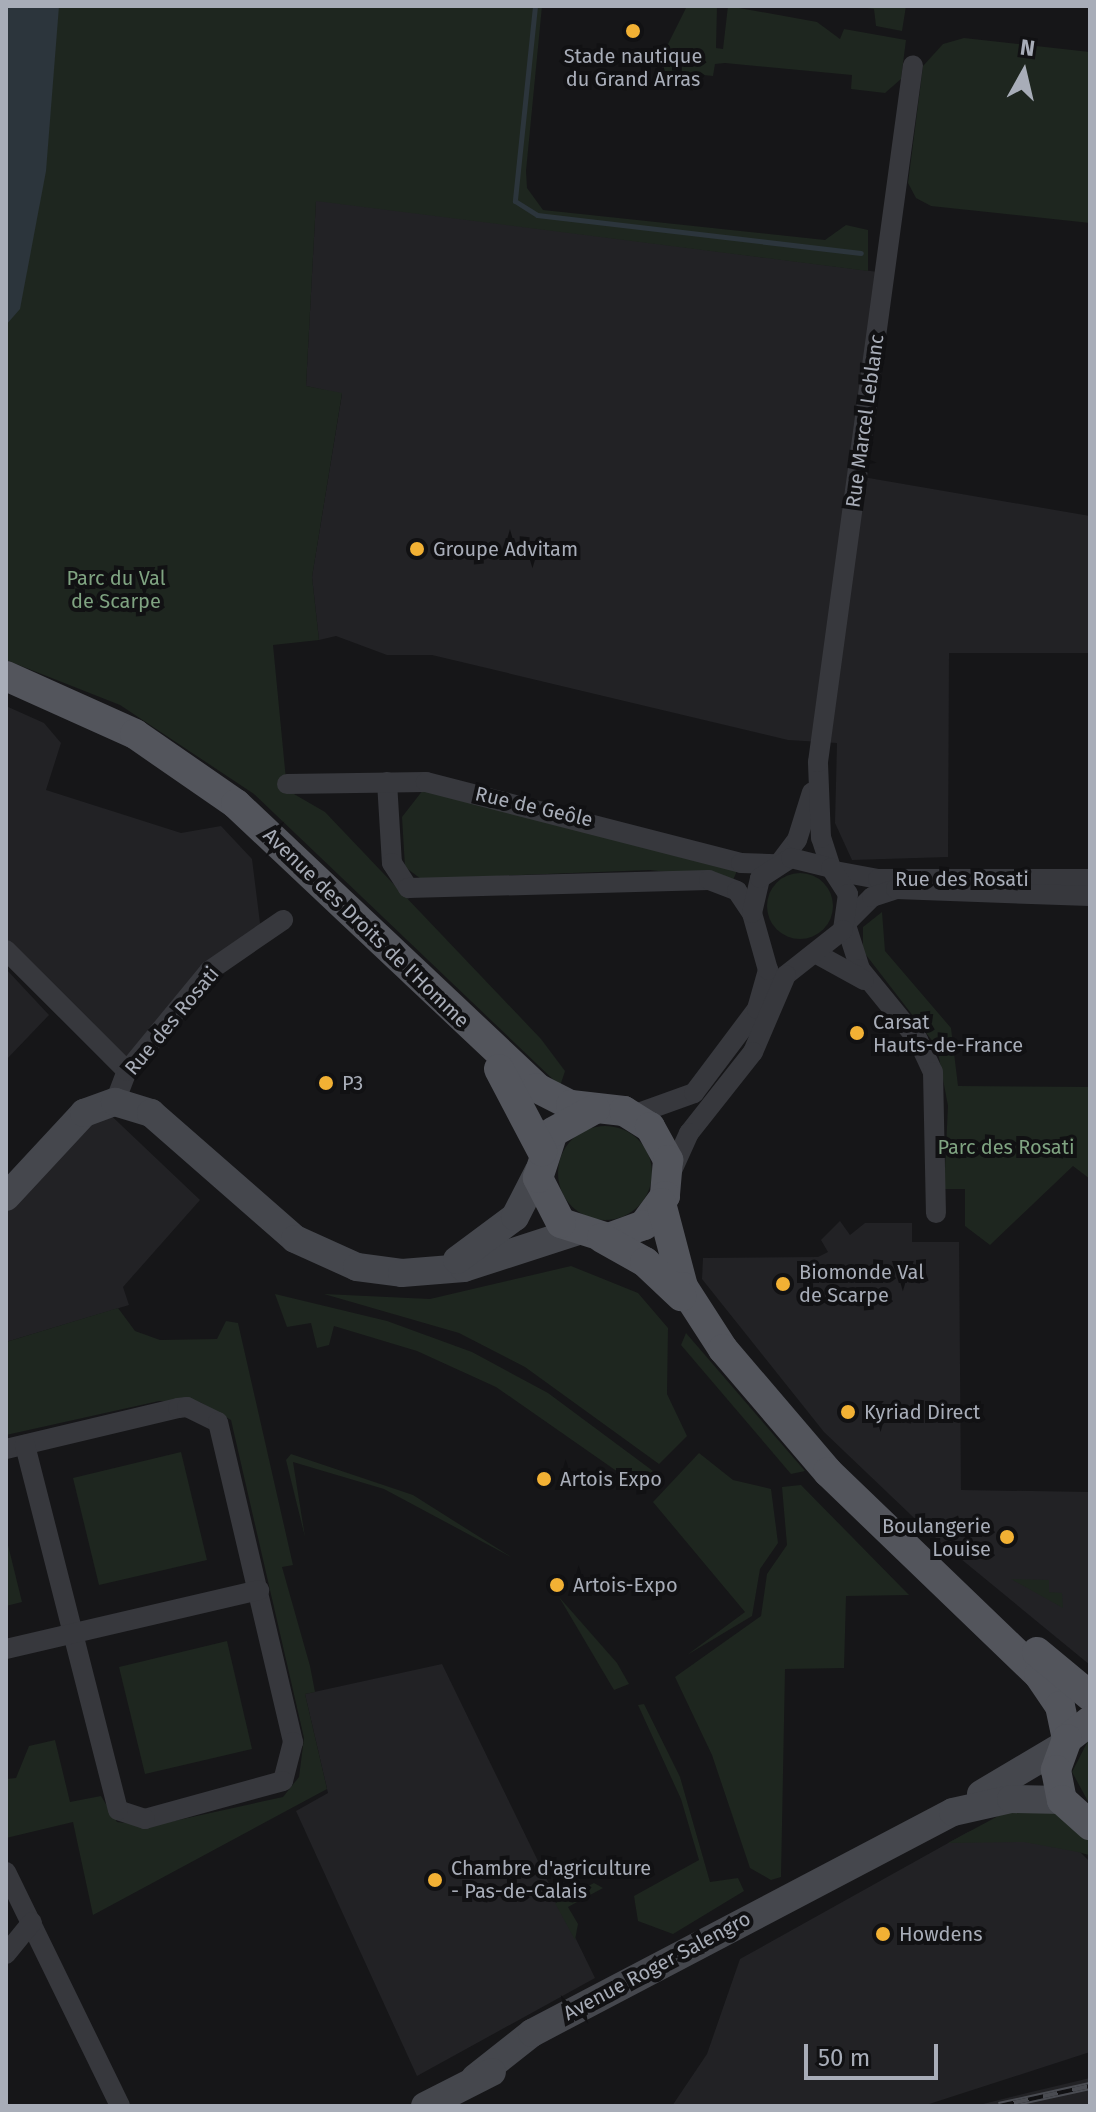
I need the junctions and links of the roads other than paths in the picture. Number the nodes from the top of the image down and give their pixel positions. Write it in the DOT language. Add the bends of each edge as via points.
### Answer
graph roads {
  1 [pos="913,65"];
  2 [pos="6,676"];
  3 [pos="816,777"];
  4 [pos="387,782"];
  5 [pos="287,784"];
  6 [pos="778,862"];
  7 [pos="833,870"];
  8 [pos="1090,879"];
  9 [pos="1090,896"];
  10 [pos="752,913"];
  11 [pos="283,920"];
  12 [pos="847,923"];
  13 [pos="762,937"];
  14 [pos="6,950"];
  15 [pos="813,954"];
  16 [pos="870,985"];
  17 [pos="477,1037"];
  18 [pos="127,1071"];
  19 [pos="115,1102"];
  20 [pos="595,1109"];
  21 [pos="633,1115"];
  22 [pos="540,1161"];
  23 [pos="665,1192"];
  24 [pos="6,1197"];
  25 [pos="936,1213"];
  26 [pos="589,1235"];
  27 [pos="431,1271"];
  28 [pos="693,1306"];
  29 [pos="15,1447"];
  30 [pos="259,1590"];
  31 [pos="958,1594"];
  32 [pos="70,1635"];
  33 [pos="6,1649"];
  34 [pos="1090,1696"];
  35 [pos="1073,1736"];
  36 [pos="1062,1800"];
  37 [pos="953,1812"];
  38 [pos="1090,1825"];
  39 [pos="6,1872"];
  40 [pos="32,1922"];
  41 [pos="6,1954"];
  42 [pos="120,2106"];
  43 [pos="425,2106"];
  1 -- 3 [label="street, Rue Marcel Leblanc"];
  2 -- 17 [label="main road, Avenue des Droits de l'Homme" via="135,734 236,804"];
  3 -- 6 [label="street, Rue Marcel Leblanc" via="800,832"];
  3 -- 7 [label="street, Rue Marcel Leblanc"];
  4 -- 5 [label="street, Rue de Geôle"];
  4 -- 6 [label="street, Rue de Geôle" via="438,784 741,863"];
  4 -- 10 [label="street" via="394,872 414,889 709,880 737,891"];
  6 -- 7 [label="street" via="807,858"];
  6 -- 10 [label="street" via="758,882"];
  7 -- 8 [label="street, Rue des Rosati" via="878,879"];
  7 -- 12 [label="street" via="848,894"];
  9 -- 12 [label="street, Rue des Rosati" via="896,889 872,897"];
  10 -- 13 [label="street"];
  11 -- 18 [label="street, Rue des Rosati" via="209,971"];
  12 -- 15 [label="street"];
  12 -- 16 [label="street"];
  13 -- 15 [label="street" via="784,952"];
  13 -- 21 [label="street" via="765,989 727,1055 686,1099"];
  14 -- 18 [label="street"];
  15 -- 16 [label="street"];
  15 -- 23 [label="street" via="786,975 753,1052 689,1133"];
  16 -- 25 [label="street" via="918,1040 933,1072"];
  17 -- 20 [label="main road" via="548,1095"];
  17 -- 22 [label="main road" via="516,1094"];
  18 -- 19 [label="street, Rue des Rosati"];
  19 -- 24 [label="street" via="84,1113"];
  19 -- 27 [label="street" via="151,1113 303,1244 371,1270"];
  20 -- 21 [label="main road"];
  20 -- 22 [label="main road" via="565,1121"];
  21 -- 23 [label="main road" via="660,1140"];
  22 -- 26 [label="main road" via="546,1205"];
  22 -- 27 [label="street" via="506,1226"];
  23 -- 26 [label="main road" via="639,1228"];
  23 -- 28 [label="main road" via="666,1243"];
  26 -- 27 [label="street" via="480,1264"];
  26 -- 28 [label="main road" via="645,1262"];
  28 -- 31 [label="main road" via="828,1472"];
  29 -- 30 [label="street" via="178,1408 204,1410 222,1433"];
  29 -- 32 [label="street"];
  30 -- 32 [label="street"];
  30 -- 32 [label="street" via="292,1768 271,1789 145,1819 123,1814 109,1794"];
  31 -- 34 [label="main road"];
  31 -- 35 [label="main road" via="1046,1684"];
  32 -- 33 [label="street"];
  35 -- 36 [label="main road" via="1056,1770"];
  35 -- 37 [label="street, Avenue Roger Salengro"];
  36 -- 37 [label="street, Avenue Roger Salengro" via="1011,1799"];
  36 -- 38 [label="main road"];
  37 -- 43 [label="street, Avenue Roger Salengro" via="532,2033 475,2078"];
  39 -- 40 [label="street"];
  40 -- 41 [label="street"];
  40 -- 42 [label="street"];
}
